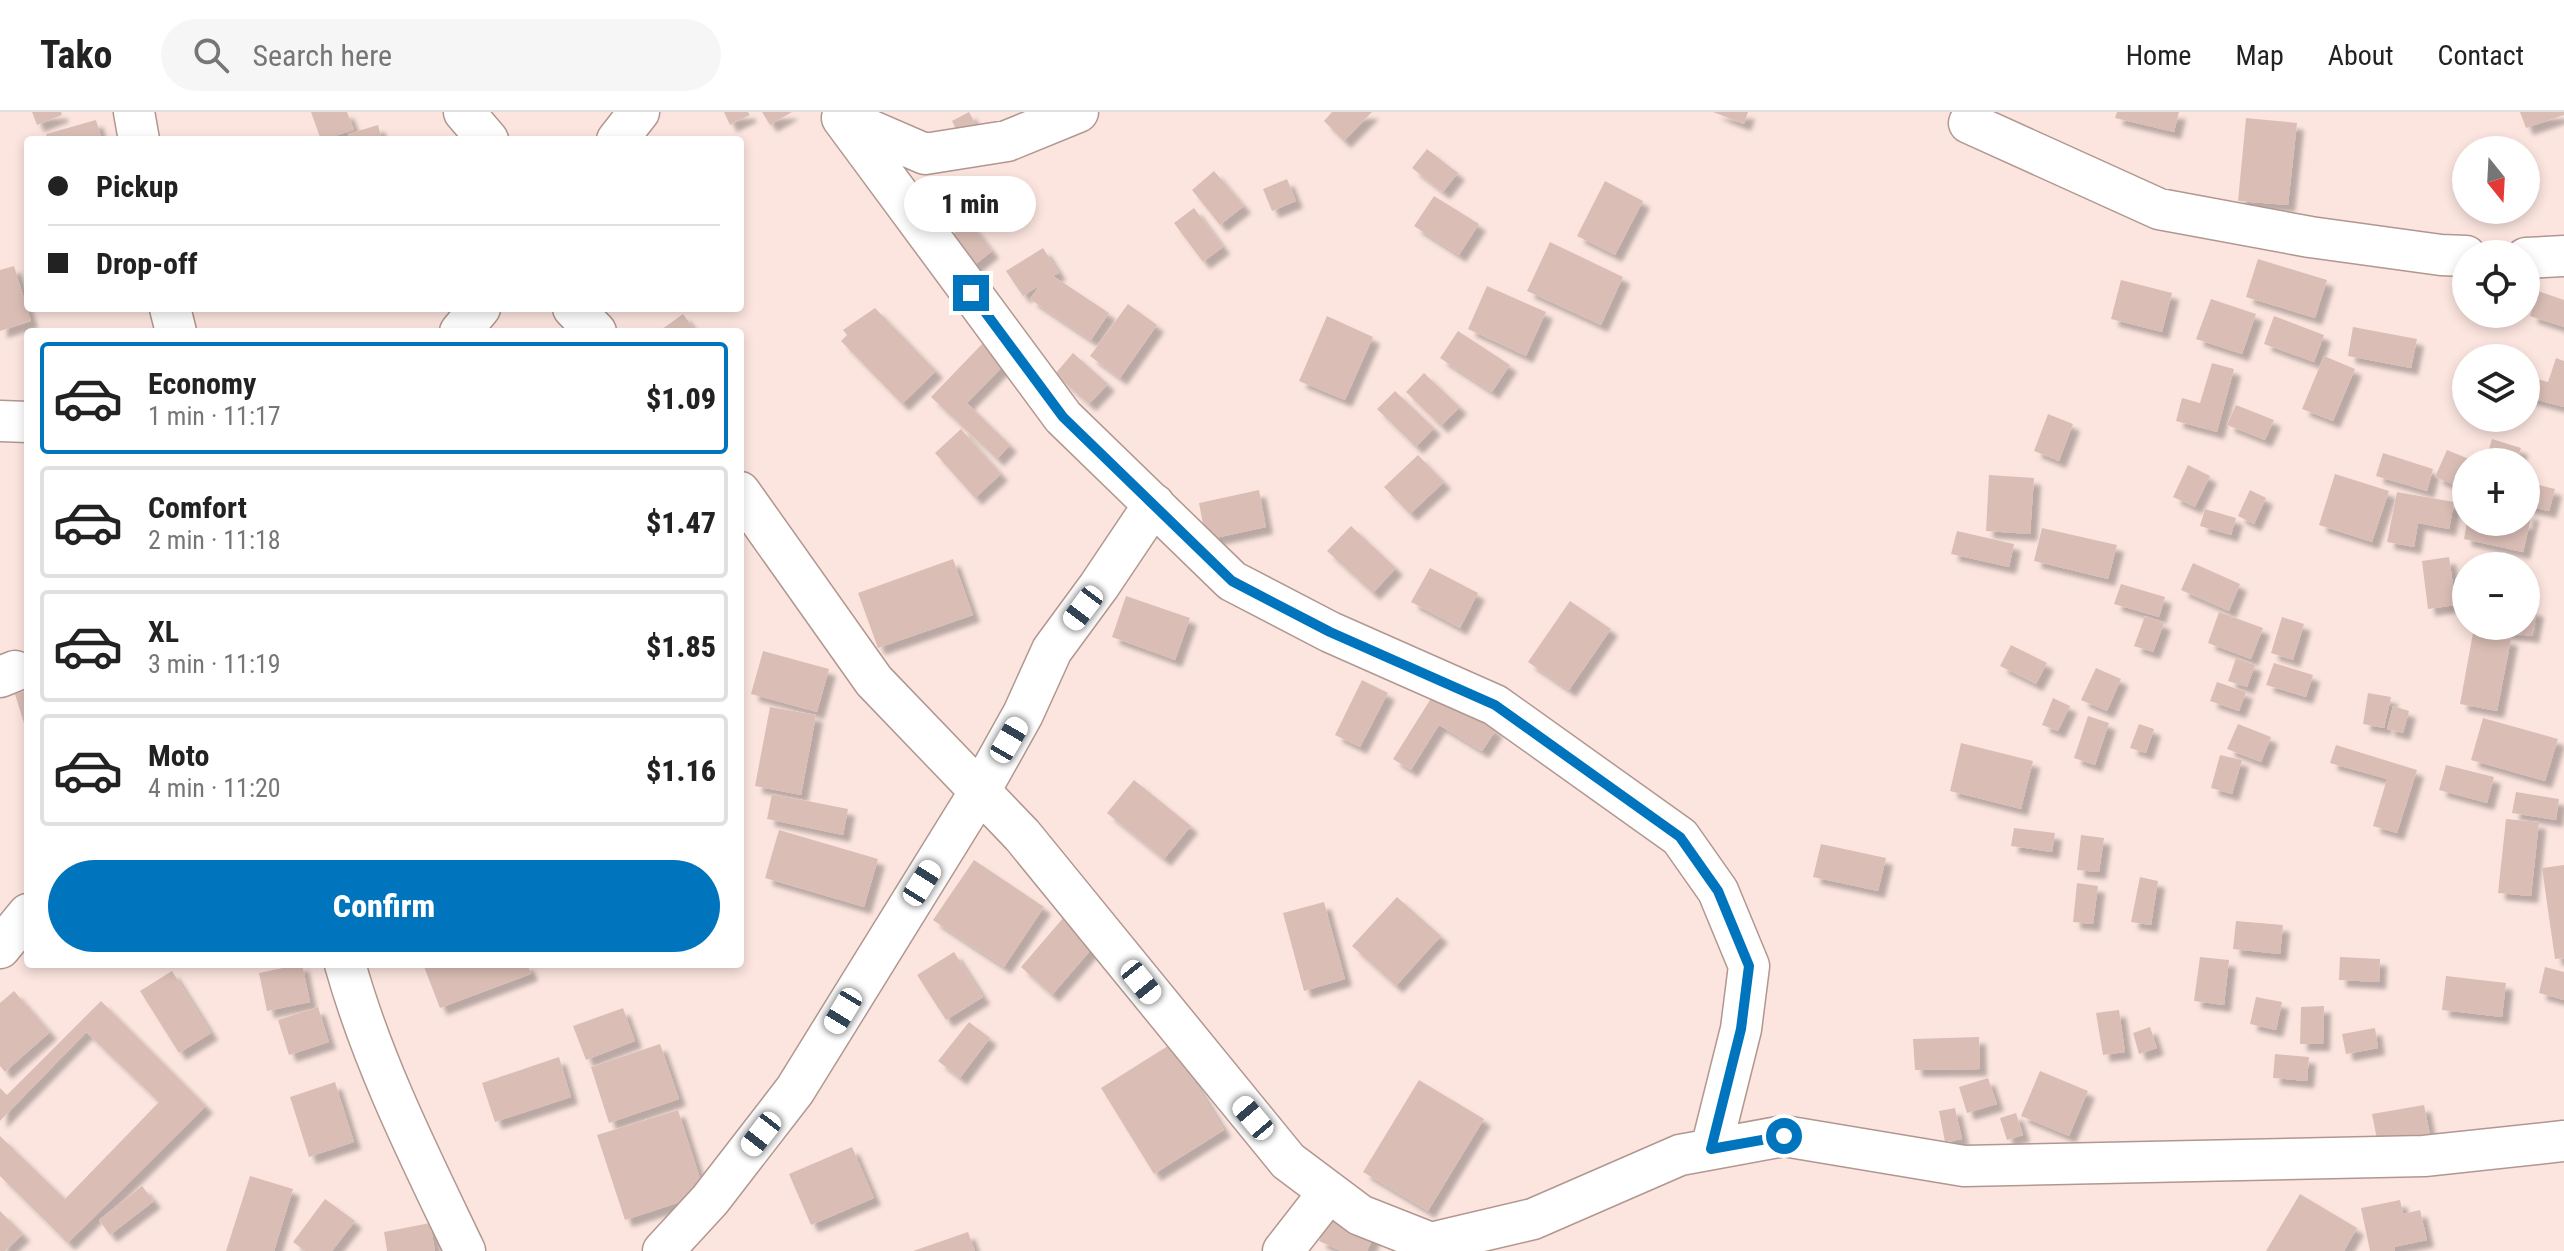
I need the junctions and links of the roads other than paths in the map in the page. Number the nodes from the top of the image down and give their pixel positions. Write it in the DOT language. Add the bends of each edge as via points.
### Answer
graph roads {
  1 [pos="134,112"];
  2 [pos="464,112"];
  3 [pos="639,112"];
  4 [pos="1078,112"];
  5 [pos="839,115"];
  6 [pos="1969,123"];
  7 [pos="138,136"];
  8 [pos="485,136"];
  9 [pos="620,136"];
  10 [pos="2452,255"];
  11 [pos="2564,256"];
  12 [pos="2540,257"];
  13 [pos="477,312"];
  14 [pos="577,312"];
  15 [pos="463,328"];
  16 [pos="592,328"];
  17 [pos="0,421"];
  18 [pos="24,422"];
  19 [pos="744,498"];
  20 [pos="1154,504"];
  21 [pos="980,791"];
  22 [pos="24,919"];
  23 [pos="0,948"];
  24 [pos="346,968"];
  25 [pos="2564,1141"];
  26 [pos="1711,1149"];
  27 [pos="1329,1192"];
  28 [pos="465,1251"];
  29 [pos="663,1251"];
  30 [pos="1283,1251"];
  1 -- 7 [label="street"];
  2 -- 8 [label="street"];
  3 -- 9 [label="street"];
  4 -- 5 [label="street" via="1007,141 925,154"];
  5 -- 20 [label="street" via="1063,417"];
  6 -- 10 [label="street" via="2159,209 2310,237"];
  11 -- 12 [label="street"];
  13 -- 15 [label="street"];
  14 -- 16 [label="street"];
  17 -- 18 [label="street"];
  19 -- 21 [label="street" via="874,681"];
  20 -- 21 [label="street" via="1052,650"];
  20 -- 26 [label="street" via="1232,581 1330,632 1495,705 1680,837 1718,891 1749,966 1741,1029"];
  21 -- 27 [label="street" via="1022,835 1288,1161"];
  21 -- 29 [label="street" via="795,1090 710,1200"];
  22 -- 23 [label="street"];
  24 -- 28 [label="street" via="357,1010 402,1120"];
  25 -- 26 [label="street" via="2424,1156 1964,1166 1784,1136"];
  26 -- 27 [label="street" via="1680,1155 1533,1219 1431,1243 1360,1215"];
  27 -- 30 [label="street"];
}
